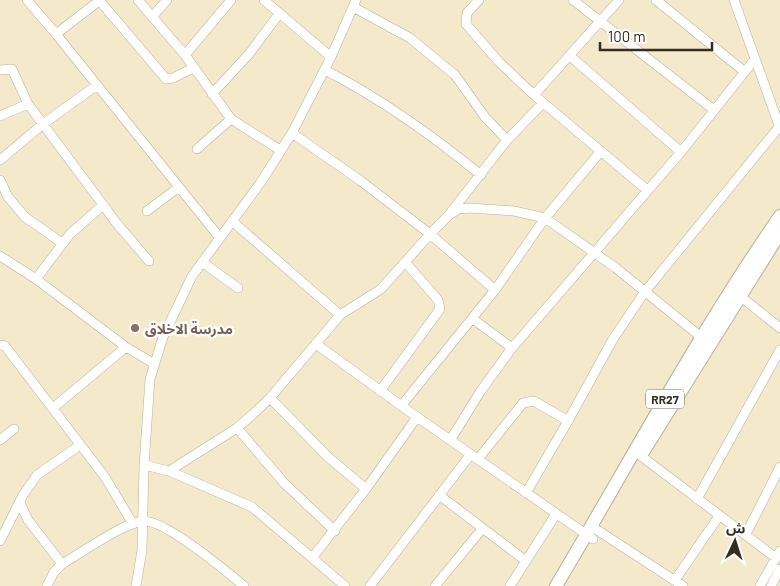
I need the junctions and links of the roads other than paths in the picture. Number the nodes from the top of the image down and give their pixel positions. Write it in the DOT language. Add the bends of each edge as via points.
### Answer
graph roads {
  1 [pos="27,0"];
  2 [pos="99,0"];
  3 [pos="138,0"];
  4 [pos="167,0"];
  5 [pos="231,0"];
  6 [pos="264,0"];
  7 [pos="479,0"];
  8 [pos="574,0"];
  9 [pos="619,0"];
  10 [pos="656,0"];
  11 [pos="734,0"];
  12 [pos="355,3"];
  13 [pos="279,14"];
  14 [pos="152,17"];
  15 [pos="601,20"];
  16 [pos="56,34"];
  17 [pos="185,55"];
  18 [pos="570,56"];
  19 [pos="331,57"];
  20 [pos="755,58"];
  21 [pos="193,68"];
  22 [pos="0,70"];
  23 [pos="325,70"];
  24 [pos="745,72"];
  25 [pos="97,85"];
  26 [pos="212,94"];
  27 [pos="534,95"];
  28 [pos="543,103"];
  29 [pos="28,104"];
  30 [pos="714,110"];
  31 [pos="0,116"];
  32 [pos="231,119"];
  33 [pos="43,124"];
  34 [pos="780,128"];
  35 [pos="292,134"];
  36 [pos="507,140"];
  37 [pos="197,149"];
  38 [pos="280,150"];
  39 [pos="601,151"];
  40 [pos="681,152"];
  41 [pos="0,160"];
  42 [pos="481,175"];
  43 [pos="0,180"];
  44 [pos="178,187"];
  45 [pos="647,190"];
  46 [pos="4,196"];
  47 [pos="103,205"];
  48 [pos="147,211"];
  49 [pos="449,215"];
  50 [pos="780,216"];
  51 [pos="545,218"];
  52 [pos="232,221"];
  53 [pos="780,233"];
  54 [pos="430,234"];
  55 [pos="220,238"];
  56 [pos="62,242"];
  57 [pos="594,253"];
  58 [pos="0,256"];
  59 [pos="149,261"];
  60 [pos="202,262"];
  61 [pos="406,263"];
  62 [pos="36,279"];
  63 [pos="238,288"];
  64 [pos="495,290"];
  65 [pos="644,292"];
  66 [pos="740,296"];
  67 [pos="340,315"];
  68 [pos="472,319"];
  69 [pos="780,328"];
  70 [pos="707,341"];
  71 [pos="316,344"];
  72 [pos="0,345"];
  73 [pos="126,347"];
  74 [pos="512,348"];
  75 [pos="780,350"];
  76 [pos="153,364"];
  77 [pos="380,390"];
  78 [pos="270,398"];
  79 [pos="401,406"];
  80 [pos="53,408"];
  81 [pos="417,417"];
  82 [pos="568,421"];
  83 [pos="237,428"];
  84 [pos="14,429"];
  85 [pos="451,439"];
  86 [pos="0,440"];
  87 [pos="80,445"];
  88 [pos="474,456"];
  89 [pos="641,456"];
  90 [pos="144,465"];
  91 [pos="780,467"];
  92 [pos="169,471"];
  93 [pos="366,490"];
  94 [pos="526,494"];
  95 [pos="439,495"];
  96 [pos="697,499"];
  97 [pos="20,503"];
  98 [pos="556,514"];
  99 [pos="720,516"];
  100 [pos="11,520"];
  101 [pos="28,520"];
  102 [pos="144,521"];
  103 [pos="133,524"];
  104 [pos="482,529"];
  105 [pos="3,530"];
  106 [pos="334,531"];
  107 [pos="592,533"];
  108 [pos="746,534"];
  109 [pos="0,541"];
  110 [pos="778,554"];
  111 [pos="312,558"];
  112 [pos="526,561"];
  113 [pos="62,564"];
  114 [pos="780,569"];
  115 [pos="679,583"];
  116 [pos="46,586"];
  117 [pos="136,586"];
  118 [pos="244,586"];
  119 [pos="345,586"];
  120 [pos="370,586"];
  121 [pos="435,586"];
  122 [pos="510,586"];
  123 [pos="556,586"];
  124 [pos="566,586"];
  125 [pos="760,586"];
  126 [pos="771,586"];
  1 -- 16 [label="street"];
  2 -- 16 [label="street"];
  2 -- 21 [label="street" via="166,79"];
  3 -- 14 [label="street"];
  4 -- 14 [label="street"];
  5 -- 17 [label="street"];
  6 -- 13 [label="street"];
  7 -- 27 [label="street" via="467,14 466,24 498,62"];
  8 -- 15 [label="street"];
  9 -- 15 [label="street"];
  10 -- 24 [label="street"];
  11 -- 20 [label="street"];
  12 -- 19 [label="street"];
  12 -- 36 [label="street" via="410,38 455,75 485,117"];
  13 -- 19 [label="street"];
  13 -- 26 [label="street" via="249,54"];
  14 -- 17 [label="street"];
  15 -- 18 [label="street"];
  15 -- 30 [label="street"];
  16 -- 25 [label="street"];
  17 -- 21 [label="street"];
  18 -- 27 [label="street"];
  18 -- 40 [label="street"];
  19 -- 23 [label="street"];
  20 -- 24 [label="street"];
  20 -- 34 [label="street"];
  21 -- 26 [label="street"];
  22 -- 29 [label="street" via="12,69"];
  23 -- 35 [label="street"];
  23 -- 42 [label="street" via="405,116"];
  24 -- 30 [label="street"];
  25 -- 33 [label="street"];
  25 -- 44 [label="street"];
  26 -- 32 [label="street"];
  27 -- 28 [label="street"];
  28 -- 36 [label="street"];
  28 -- 39 [label="street"];
  29 -- 31 [label="street"];
  29 -- 33 [label="street"];
  30 -- 40 [label="street"];
  32 -- 37 [label="street"];
  32 -- 38 [label="street"];
  33 -- 41 [label="street"];
  33 -- 47 [label="street"];
  34 -- 65 [label="street"];
  35 -- 38 [label="street"];
  35 -- 54 [label="street"];
  36 -- 42 [label="street"];
  38 -- 52 [label="street"];
  39 -- 45 [label="street"];
  39 -- 51 [label="street"];
  40 -- 45 [label="street"];
  42 -- 49 [label="street"];
  43 -- 46 [label="street"];
  44 -- 48 [label="street"];
  44 -- 55 [label="street"];
  45 -- 57 [label="street"];
  46 -- 56 [label="street" via="25,217"];
  47 -- 56 [label="street"];
  47 -- 59 [label="street"];
  49 -- 51 [label="street" via="459,209 470,208 514,211"];
  49 -- 54 [label="street"];
  50 -- 70 [label="highway, RR27" via="754,254"];
  51 -- 57 [label="street"];
  51 -- 64 [label="street"];
  52 -- 55 [label="street"];
  52 -- 67 [label="street"];
  53 -- 66 [label="highway, RR27"];
  54 -- 61 [label="street"];
  54 -- 64 [label="street"];
  55 -- 60 [label="street"];
  56 -- 62 [label="street"];
  57 -- 65 [label="street"];
  57 -- 74 [label="street"];
  58 -- 62 [label="street"];
  60 -- 63 [label="street"];
  60 -- 76 [label="street" via="183,293"];
  61 -- 67 [label="street" via="381,289"];
  61 -- 77 [label="street" via="438,300 440,309"];
  62 -- 73 [label="street"];
  64 -- 68 [label="street"];
  65 -- 70 [label="street"];
  65 -- 82 [label="street"];
  66 -- 69 [label="street"];
  66 -- 70 [label="highway, RR27"];
  67 -- 71 [label="street"];
  68 -- 74 [label="street"];
  68 -- 79 [label="street"];
  70 -- 89 [label="highway, RR27"];
  70 -- 107 [label="highway, RR27" via="635,448"];
  71 -- 77 [label="street"];
  71 -- 78 [label="street"];
  72 -- 80 [label="street" via="5,346"];
  73 -- 76 [label="street"];
  73 -- 80 [label="street"];
  74 -- 85 [label="street"];
  75 -- 96 [label="street"];
  76 -- 90 [label="street"];
  77 -- 79 [label="street"];
  78 -- 83 [label="street"];
  78 -- 93 [label="street" via="328,458"];
  79 -- 81 [label="street"];
  80 -- 87 [label="street"];
  81 -- 85 [label="street"];
  81 -- 93 [label="street"];
  82 -- 88 [label="street" via="534,401 523,402"];
  82 -- 94 [label="street"];
  83 -- 92 [label="street"];
  83 -- 106 [label="street" via="285,484"];
  84 -- 86 [label="street"];
  85 -- 88 [label="street"];
  87 -- 97 [label="street" via="36,475"];
  87 -- 103 [label="street" via="110,485"];
  88 -- 94 [label="street"];
  88 -- 95 [label="street"];
  89 -- 96 [label="street"];
  89 -- 107 [label="highway, RR27"];
  90 -- 92 [label="street"];
  90 -- 102 [label="street"];
  91 -- 108 [label="street"];
  92 -- 111 [label="street" via="252,507"];
  93 -- 106 [label="street"];
  94 -- 98 [label="street"];
  95 -- 104 [label="street"];
  95 -- 120 [label="street"];
  96 -- 99 [label="street"];
  97 -- 100 [label="street"];
  97 -- 101 [label="street"];
  98 -- 107 [label="street"];
  98 -- 112 [label="street"];
  99 -- 108 [label="street"];
  99 -- 115 [label="street"];
  100 -- 101 [label="street"];
  100 -- 105 [label="street"];
  101 -- 113 [label="street"];
  102 -- 103 [label="street"];
  102 -- 117 [label="street"];
  102 -- 118 [label="street" via="156,523 190,544"];
  103 -- 113 [label="street"];
  104 -- 112 [label="street"];
  104 -- 121 [label="street"];
  105 -- 109 [label="street"];
  106 -- 111 [label="street"];
  107 -- 115 [label="street"];
  107 -- 123 [label="highway, RR27"];
  107 -- 124 [label="highway, RR27"];
  108 -- 110 [label="street"];
  110 -- 125 [label="street"];
  111 -- 119 [label="street"];
  112 -- 122 [label="street"];
  113 -- 116 [label="street"];
  114 -- 126 [label="street"];
}
